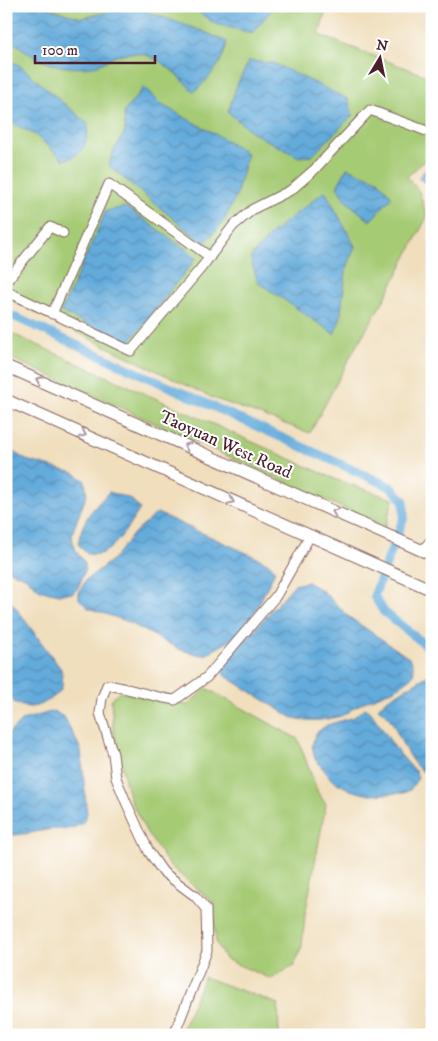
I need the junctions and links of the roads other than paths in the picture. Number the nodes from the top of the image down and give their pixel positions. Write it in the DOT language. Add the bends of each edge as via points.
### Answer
graph roads {
  1 [pos="432,133"];
  2 [pos="63,233"];
  3 [pos="210,257"];
  4 [pos="6,282"];
  5 [pos="6,290"];
  6 [pos="52,314"];
  7 [pos="6,366"];
  8 [pos="6,400"];
  9 [pos="310,536"];
  10 [pos="432,538"];
  11 [pos="422,551"];
  12 [pos="432,590"];
  13 [pos="174,1035"];
  1 -- 3 [label="street" via="370,110 291,190 253,209 233,226"];
  2 -- 4 [label="street" via="50,227"];
  3 -- 6 [label="street" via="131,351"];
  3 -- 6 [label="street" via="109,184"];
  5 -- 6 [label="street"];
  11 -- 7 [label="main road, Taoyuan West Road, one-way"];
  8 -- 9 [label="main road, one-way"];
  9 -- 12 [label="main road"];
  9 -- 13 [label="street" via="276,596 207,677 175,700 107,685 102,698 100,713 113,754 116,778 149,852 163,872 195,896 206,910 207,951"];
  10 -- 11 [label="street"];
}
